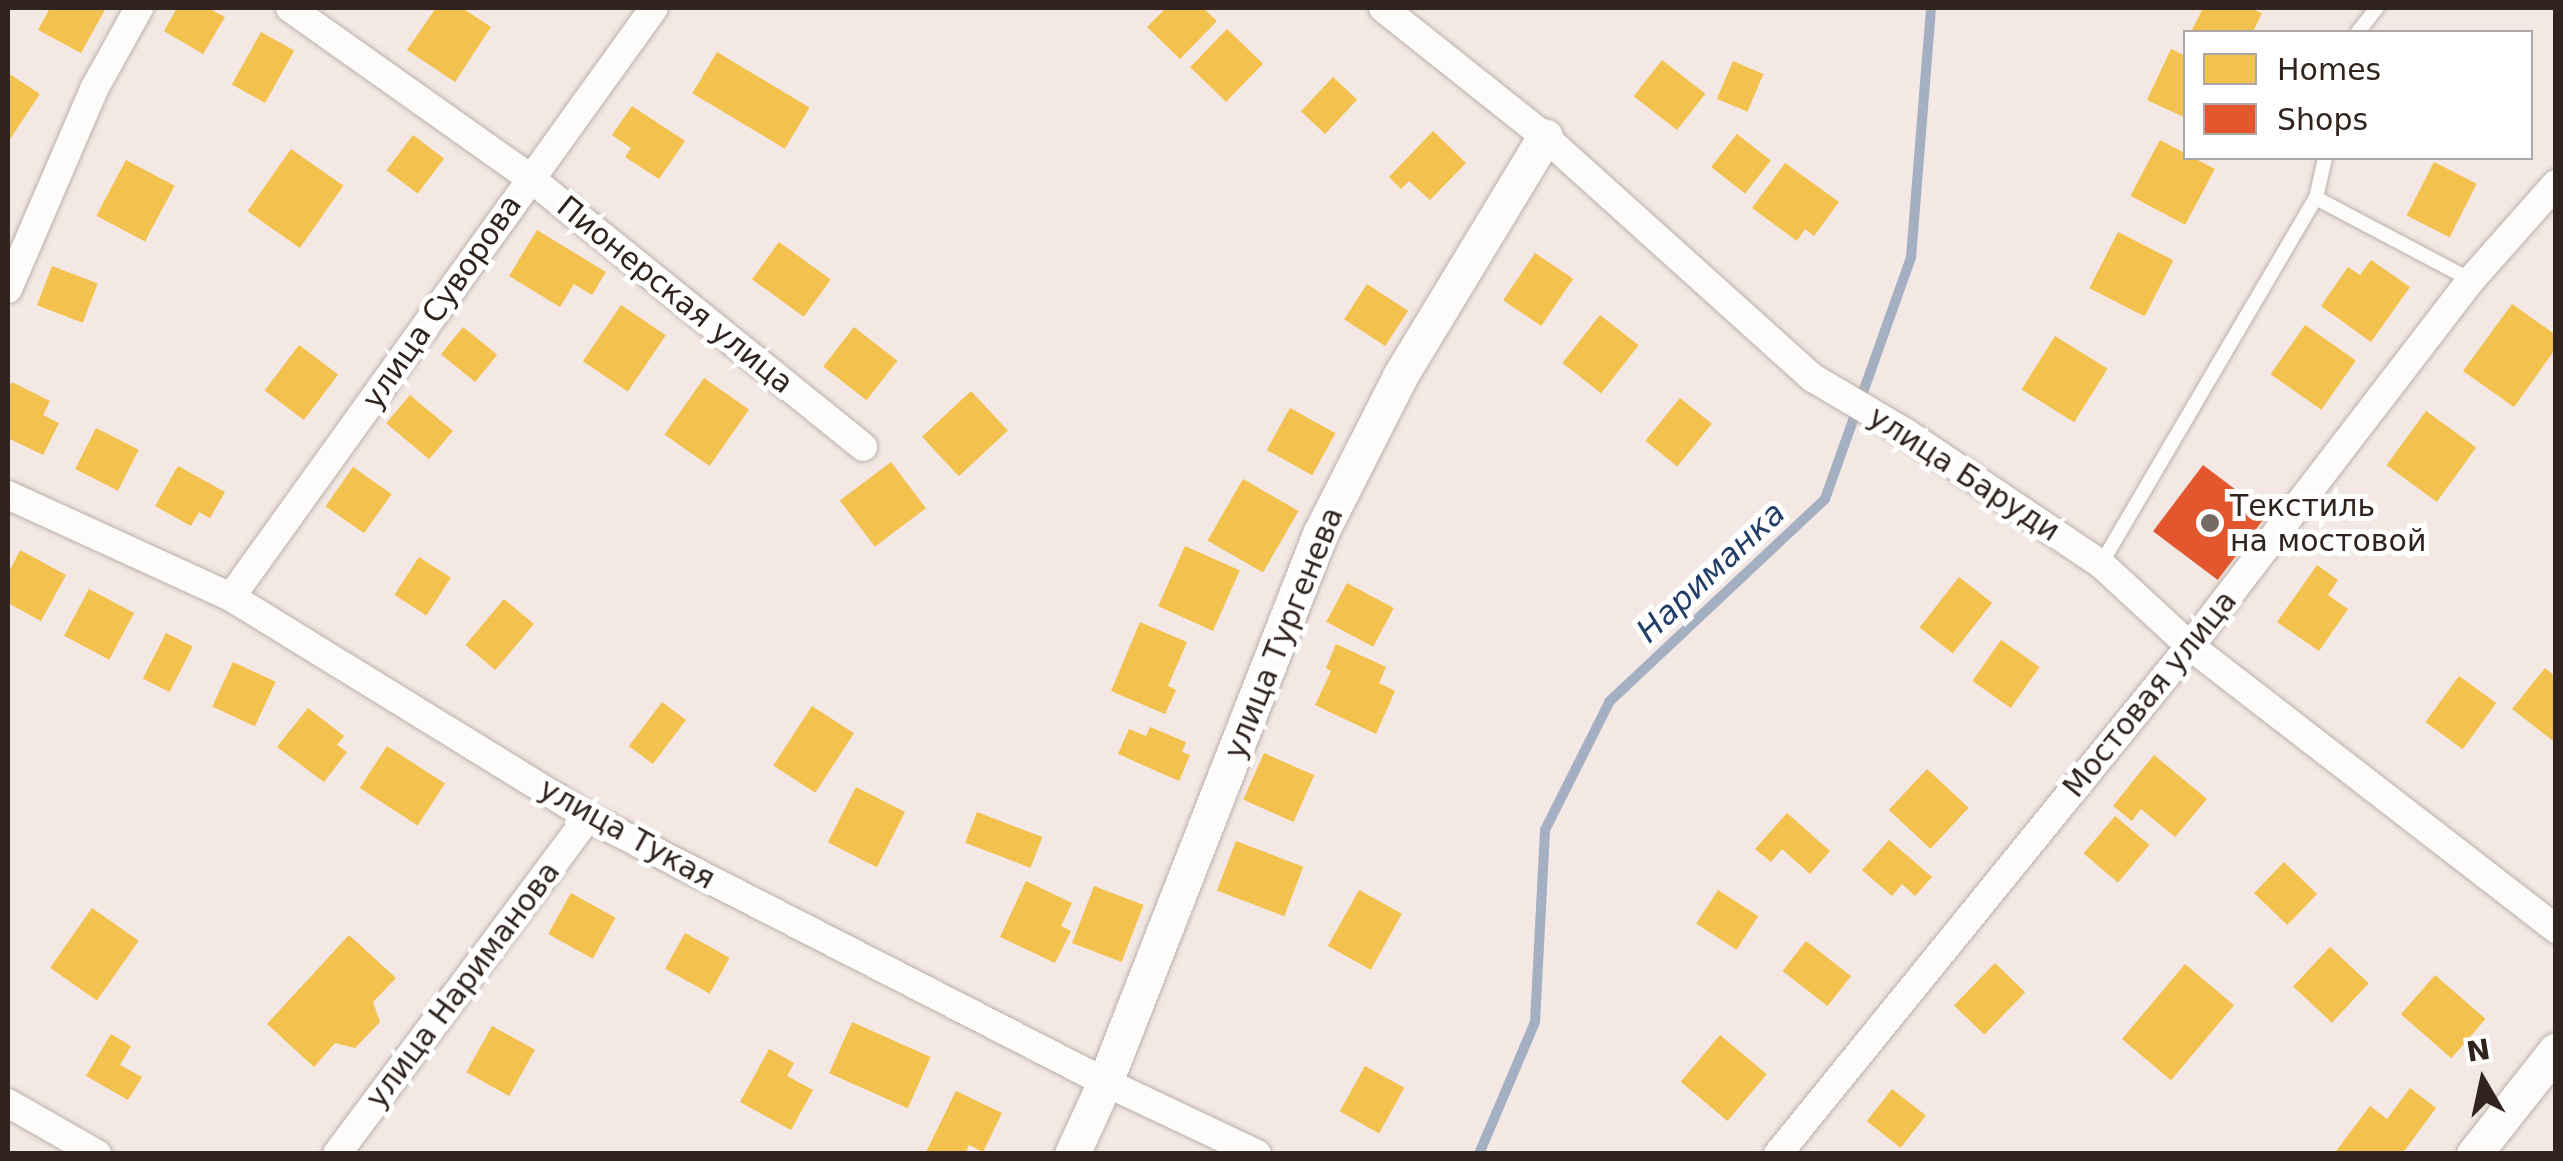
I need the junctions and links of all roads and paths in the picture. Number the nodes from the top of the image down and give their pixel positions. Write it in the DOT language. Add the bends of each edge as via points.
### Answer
graph roads {
  1 [pos="139,8"];
  2 [pos="290,8"];
  3 [pos="654,8"];
  4 [pos="1383,8"];
  5 [pos="2378,8"];
  6 [pos="2360,30"];
  7 [pos="1545,137"];
  8 [pos="2326,160"];
  9 [pos="530,178"];
  10 [pos="2556,184"];
  11 [pos="2316,198"];
  12 [pos="2471,280"];
  13 [pos="8,289"];
  14 [pos="863,447"];
  15 [pos="8,494"];
  16 [pos="2101,564"];
  17 [pos="231,598"];
  18 [pos="2190,646"];
  19 [pos="588,817"];
  20 [pos="2556,929"];
  21 [pos="2556,1050"];
  22 [pos="1105,1082"];
  23 [pos="8,1103"];
  24 [pos="96,1154"];
  25 [pos="337,1154"];
  26 [pos="1072,1154"];
  27 [pos="1258,1154"];
  28 [pos="1778,1154"];
  29 [pos="2474,1154"];
  1 -- 13 [label="street" via="94,89"];
  2 -- 9 [label="street, Пионерская улица"];
  3 -- 9 [label="street, улица Суворова"];
  4 -- 7 [label="street, улица Баруди"];
  5 -- 6 [label="lane"];
  7 -- 16 [label="street, улица Баруди" via="1812,378"];
  7 -- 22 [label="street, улица Тургенева" via="1400,376 1320,534"];
  8 -- 11 [label="lane"];
  9 -- 14 [label="street, Пионерская улица"];
  9 -- 17 [label="street, улица Суворова"];
  10 -- 12 [label="street, Мостовая улица"];
  11 -- 12 [label="lane"];
  11 -- 16 [label="lane"];
  12 -- 18 [label="street, Мостовая улица"];
  15 -- 17 [label="street, улица Тукая"];
  16 -- 18 [label="street, улица Баруди"];
  17 -- 19 [label="street, улица Тукая"];
  18 -- 20 [label="street, улица Баруди"];
  18 -- 28 [label="street, Мостовая улица"];
  19 -- 22 [label="street, улица Тукая"];
  19 -- 25 [label="street, улица Нариманова"];
  21 -- 29 [label="street"];
  22 -- 26 [label="street, улица Тургенева"];
  22 -- 27 [label="street, улица Тукая"];
  23 -- 24 [label="street"];
}
